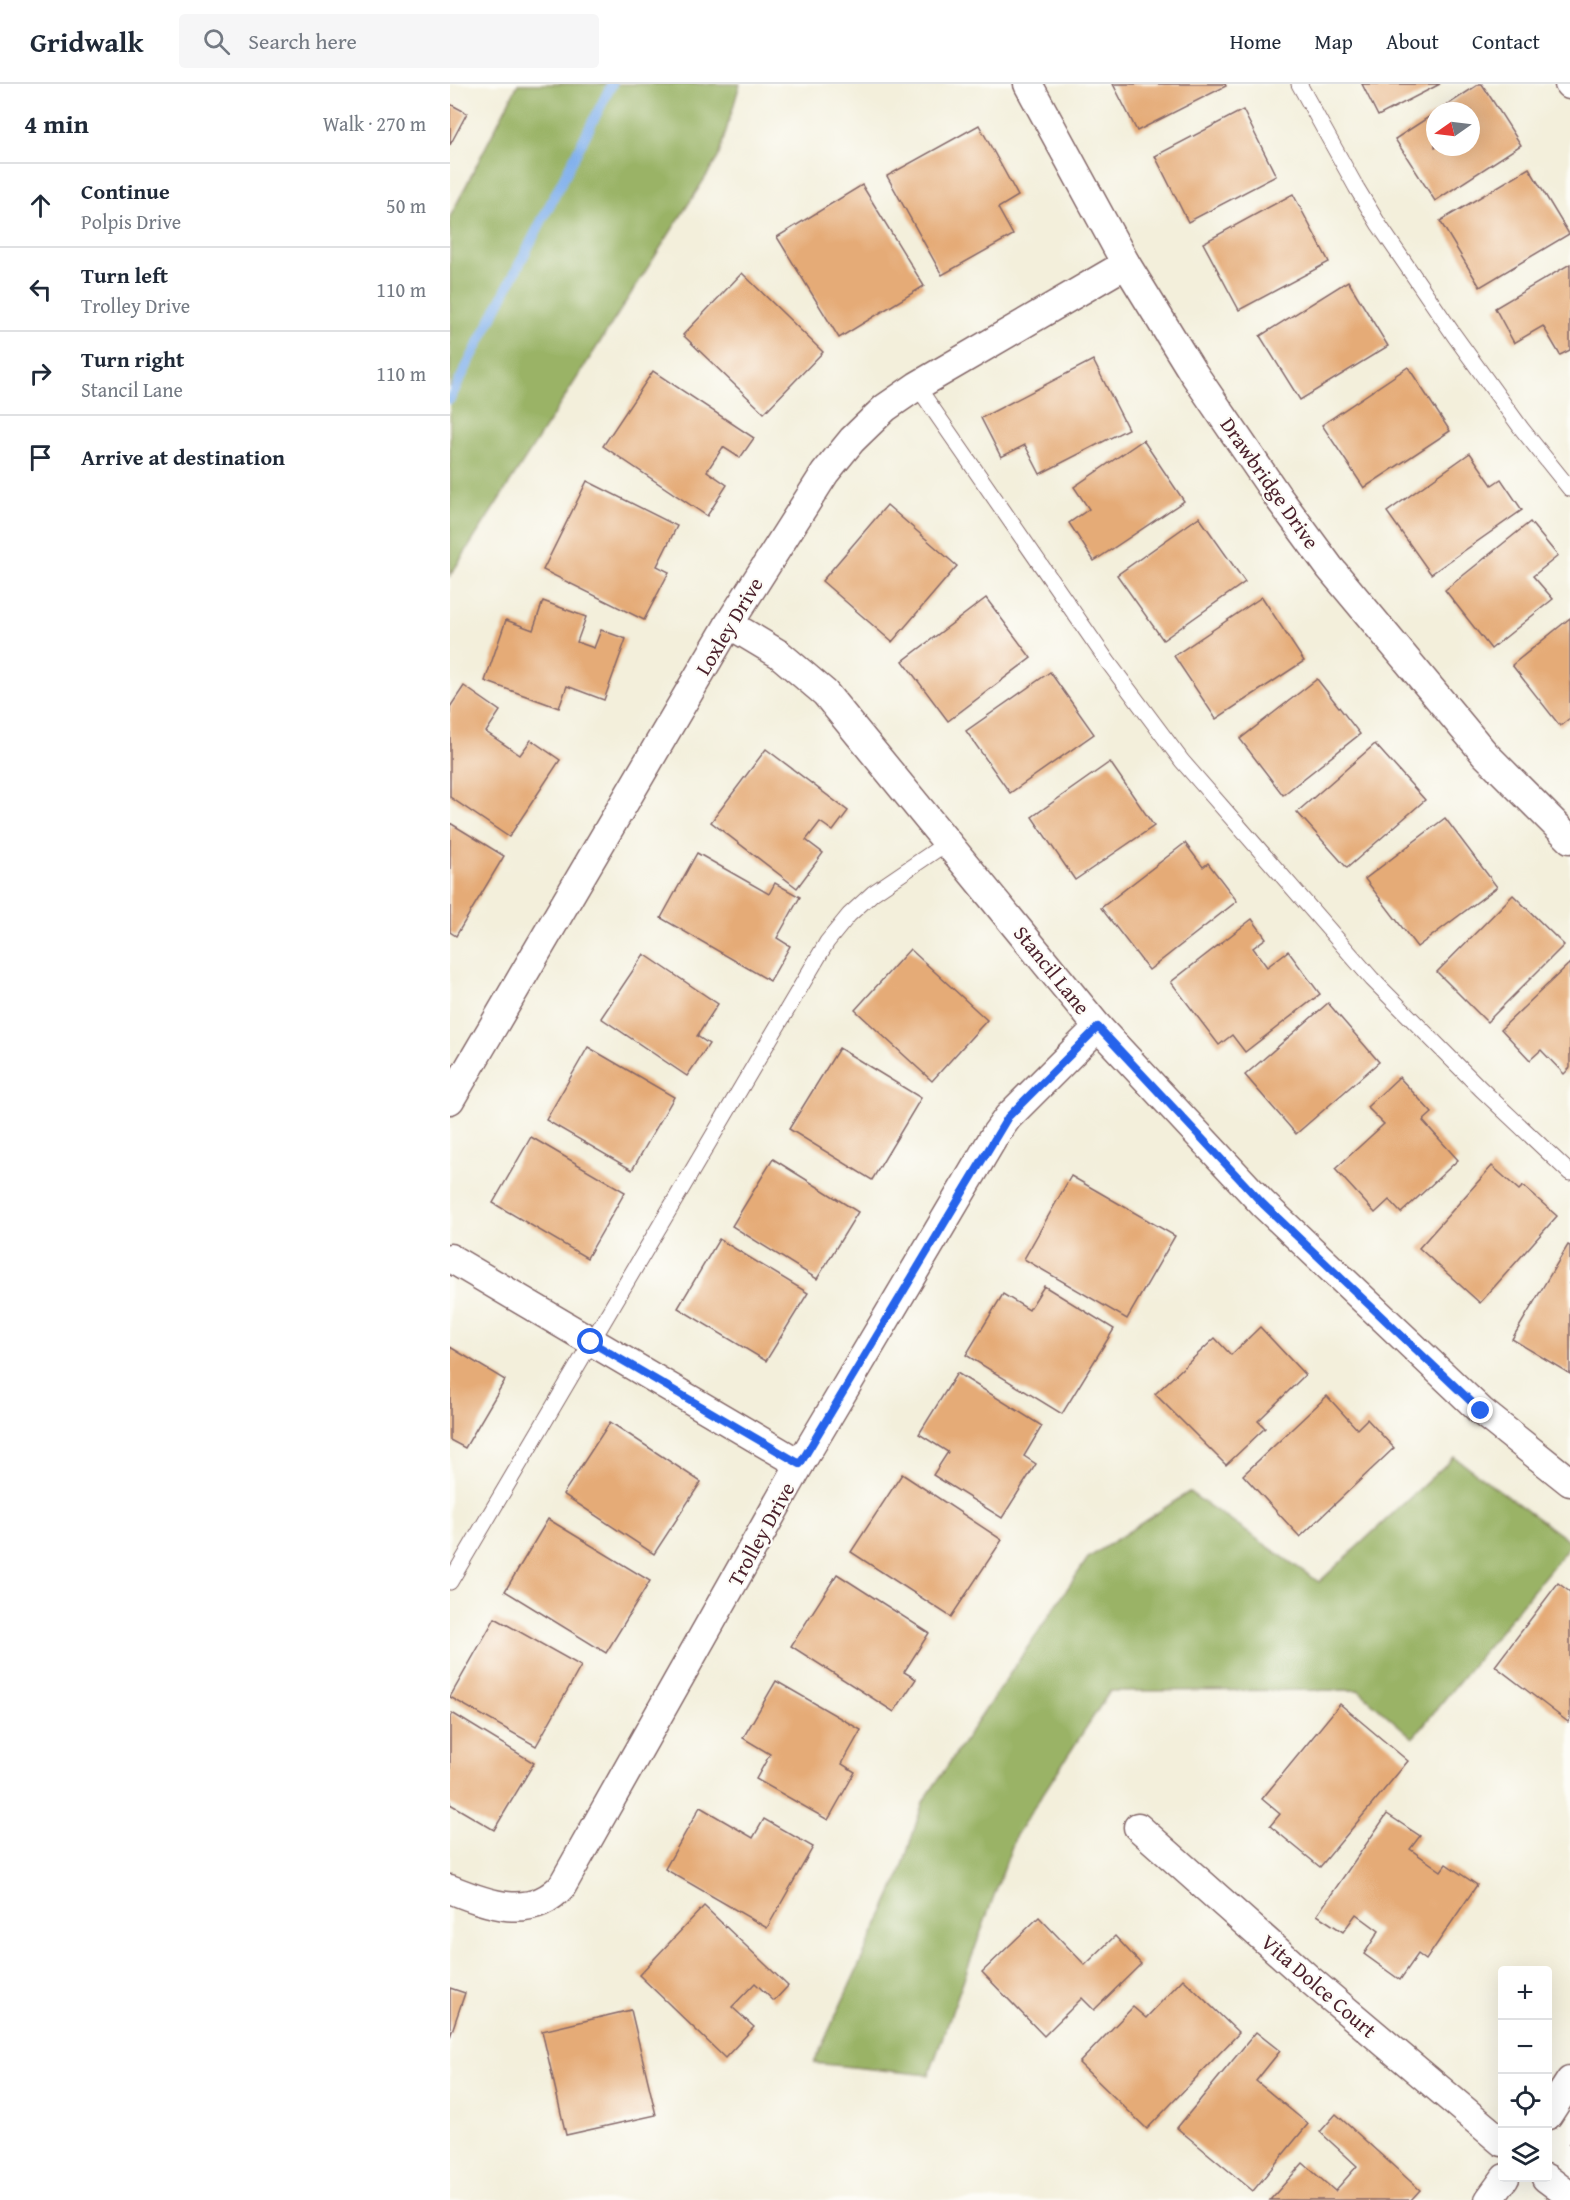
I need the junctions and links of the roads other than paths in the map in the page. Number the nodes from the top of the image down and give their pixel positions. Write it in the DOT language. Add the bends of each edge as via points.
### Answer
graph roads {
  1 [pos="1028,84"];
  2 [pos="1299,84"];
  3 [pos="1126,264"];
  4 [pos="917,387"];
  5 [pos="1570,489"];
  6 [pos="729,624"];
  7 [pos="1570,840"];
  8 [pos="948,842"];
  9 [pos="1098,1027"];
  10 [pos="450,1100"];
  11 [pos="1570,1173"];
  12 [pos="450,1258"];
  13 [pos="591,1342"];
  14 [pos="800,1464"];
  15 [pos="1570,1482"];
  16 [pos="450,1582"];
  17 [pos="1138,1827"];
  18 [pos="450,1889"];
  19 [pos="1570,2081"];
  20 [pos="1552,2109"];
  21 [pos="1498,2138"];
  22 [pos="1502,2182"];
  23 [pos="1551,2182"];
  24 [pos="1570,2196"];
  25 [pos="1489,2200"];
  1 -- 3 [label="street, Drawbridge Drive"];
  2 -- 5 [label="lane" via="1356,187 1398,252 1508,410"];
  3 -- 4 [label="street, Loxley Drive"];
  3 -- 7 [label="street, Drawbridge Drive" via="1192,371 1330,568 1485,754"];
  4 -- 6 [label="street, Loxley Drive" via="885,408 825,473"];
  4 -- 11 [label="lane" via="1108,662 1182,760 1372,979"];
  6 -- 8 [label="street, Stancil Lane" via="780,654 825,693"];
  6 -- 10 [label="street, Loxley Drive"];
  8 -- 9 [label="street, Stancil Lane"];
  8 -- 13 [label="lane" via="873,893 827,942"];
  9 -- 14 [label="street, Trolley Drive" via="1008,1117"];
  9 -- 15 [label="street, Stancil Lane" via="1263,1204 1481,1411"];
  12 -- 13 [label="street"];
  13 -- 14 [label="street"];
  13 -- 16 [label="lane"];
  14 -- 18 [label="street, Trolley Drive" via="562,1886 541,1903 516,1907"];
  17 -- 21 [label="street, Vita Dolce Court" via="1309,1979"];
  19 -- 20 [label="street"];
  22 -- 25 [label="street"];
  23 -- 24 [label="street"];
}
